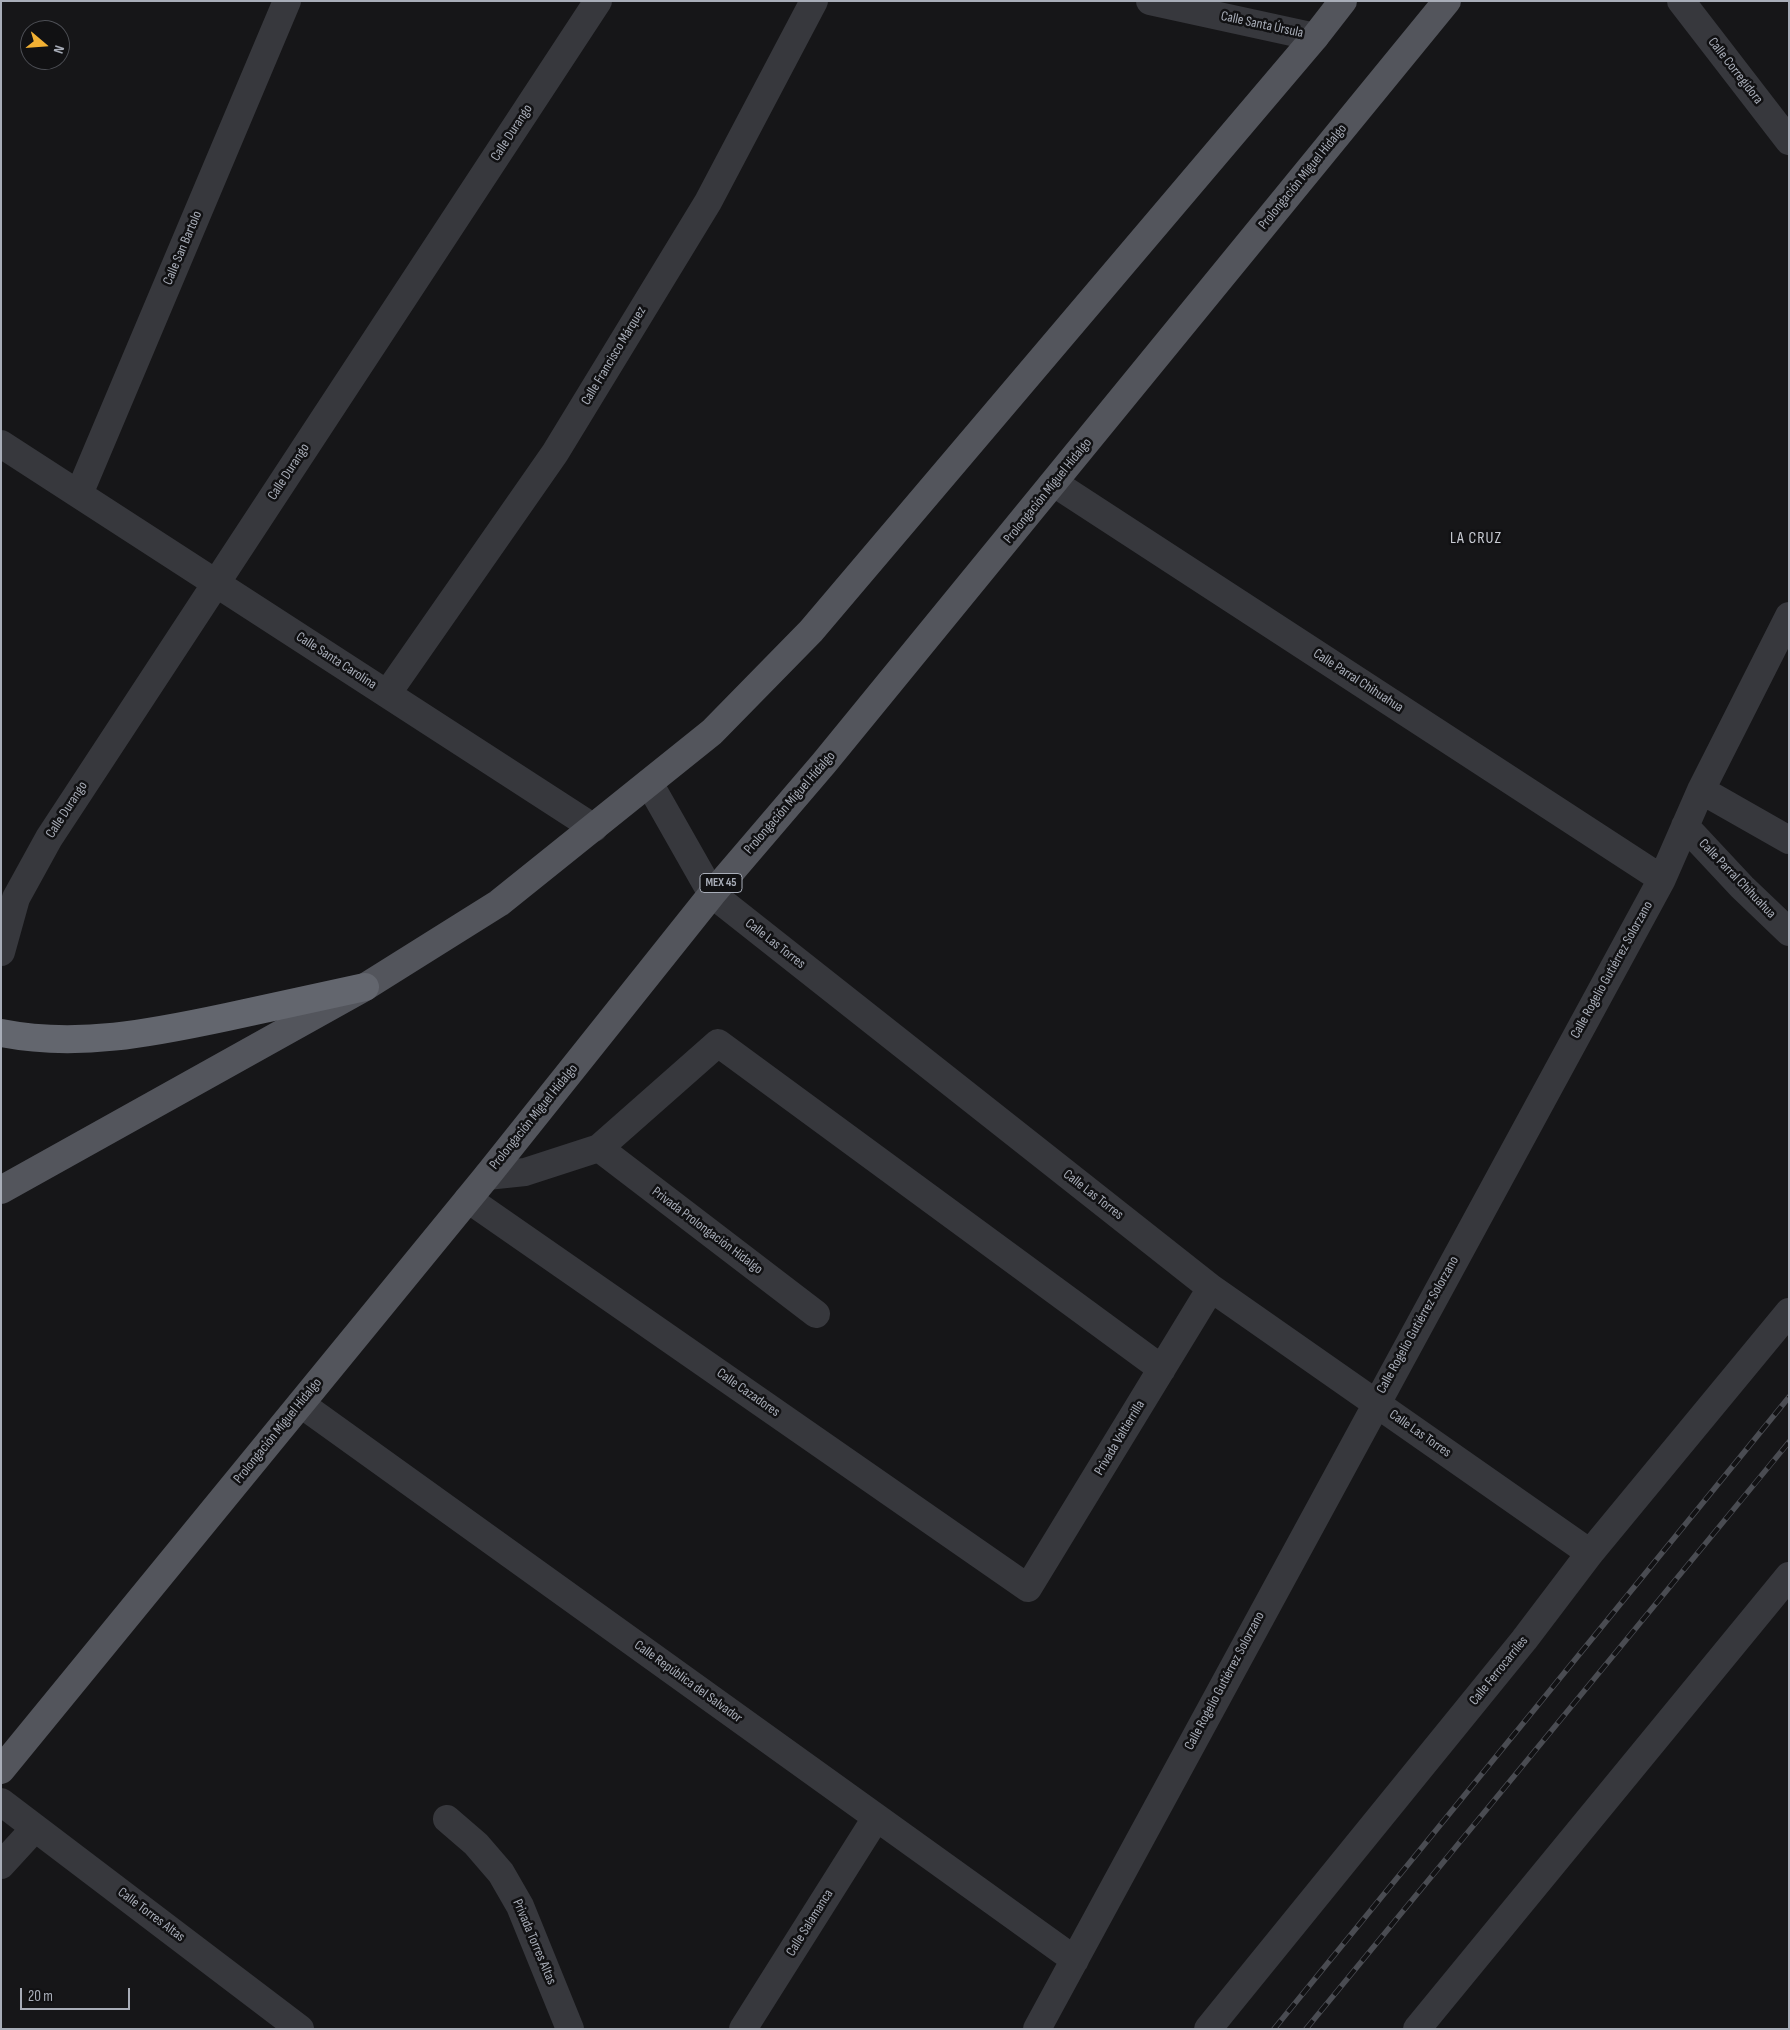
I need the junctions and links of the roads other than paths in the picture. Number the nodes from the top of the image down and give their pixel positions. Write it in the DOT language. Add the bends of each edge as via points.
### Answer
graph roads {
  1 [pos="287,1"];
  2 [pos="598,1"];
  3 [pos="814,1"];
  4 [pos="1150,1"];
  5 [pos="1342,1"];
  6 [pos="1447,1"];
  7 [pos="1681,1"];
  8 [pos="1315,36"];
  9 [pos="1789,141"];
  10 [pos="1,444"];
  11 [pos="1054,484"];
  12 [pos="79,494"];
  13 [pos="216,583"];
  14 [pos="1789,616"];
  15 [pos="387,694"];
  16 [pos="649,784"];
  17 [pos="1700,790"];
  18 [pos="1685,826"];
  19 [pos="594,828"];
  20 [pos="1789,840"];
  21 [pos="1662,880"];
  22 [pos="712,894"];
  23 [pos="1789,932"];
  24 [pos="1,952"];
  25 [pos="364,987"];
  26 [pos="1,1033"];
  27 [pos="599,1148"];
  28 [pos="487,1176"];
  29 [pos="1,1190"];
  30 [pos="468,1199"];
  31 [pos="1211,1288"];
  32 [pos="1789,1312"];
  33 [pos="816,1314"];
  34 [pos="1162,1369"];
  35 [pos="1376,1403"];
  36 [pos="301,1404"];
  37 [pos="1590,1553"];
  38 [pos="1789,1576"];
  39 [pos="1028,1588"];
  40 [pos="1,1770"];
  41 [pos="1,1802"];
  42 [pos="876,1818"];
  43 [pos="447,1819"];
  44 [pos="35,1828"];
  45 [pos="1,1866"];
  46 [pos="1074,1960"];
  47 [pos="300,2029"];
  48 [pos="570,2029"];
  49 [pos="743,2029"];
  50 [pos="1037,2029"];
  51 [pos="1208,2029"];
  52 [pos="1417,2029"];
  1 -- 12 [label="street, Calle San Bartolo"];
  2 -- 13 [label="street, Calle Durango"];
  3 -- 15 [label="street, Calle Francisco Márquez" via="708,202 555,453"];
  4 -- 8 [label="street, Calle Santa Úrsula"];
  5 -- 8 [label="main road"];
  6 -- 11 [label="main road, Prolongación Miguel Hidalgo / MEX 45"];
  7 -- 9 [label="street, Calle Corregidora"];
  8 -- 16 [label="main road" via="811,631 712,732"];
  10 -- 12 [label="street, Calle Santa Carolina"];
  11 -- 21 [label="street, Calle Parral Chihuahua"];
  11 -- 22 [label="main road, Prolongación Miguel Hidalgo / MEX 45"];
  12 -- 13 [label="street, Calle Santa Carolina"];
  13 -- 15 [label="street, Calle Santa Carolina"];
  13 -- 24 [label="street, Calle Durango" via="49,838 16,898"];
  14 -- 17 [label="street, Calle Rogelio Gutiérrez Solorzano"];
  15 -- 19 [label="street, Calle Santa Carolina"];
  16 -- 19 [label="main road"];
  16 -- 22 [label="street, Calle Las Torres"];
  17 -- 18 [label="street, Calle Rogelio Gutiérrez Solorzano"];
  17 -- 20 [label="street"];
  18 -- 21 [label="street, Calle Rogelio Gutiérrez Solorzano"];
  18 -- 23 [label="street, Calle Parral Chihuahua" via="1742,888"];
  19 -- 25 [label="main road" via="499,902"];
  21 -- 35 [label="street, Calle Rogelio Gutiérrez Solorzano"];
  22 -- 28 [label="main road, Prolongación Miguel Hidalgo / MEX 45"];
  22 -- 31 [label="street, Calle Las Torres"];
  25 -- 26 [label="highway" via="99,1040 30,1039"];
  25 -- 29 [label="main road"];
  27 -- 28 [label="street" via="525,1172"];
  27 -- 33 [label="street, Privada Prolongación Hidalgo"];
  27 -- 34 [label="street" via="718,1043"];
  28 -- 30 [label="main road, Prolongación Miguel Hidalgo / MEX 45"];
  30 -- 36 [label="main road, Prolongación Miguel Hidalgo / MEX 45"];
  30 -- 39 [label="street, Calle Cazadores"];
  31 -- 34 [label="street, Privada Valtierrilla"];
  31 -- 35 [label="street, Calle Las Torres"];
  32 -- 37 [label="street, Calle Ferrocarriles"];
  34 -- 39 [label="street, Privada Valtierrilla"];
  35 -- 37 [label="street, Calle Las Torres"];
  35 -- 46 [label="street, Calle Rogelio Gutiérrez Solorzano"];
  36 -- 40 [label="main road, Prolongación Miguel Hidalgo / MEX 45"];
  36 -- 42 [label="street, Calle República del Salvador"];
  37 -- 51 [label="street, Calle Ferrocarriles" via="1524,1640"];
  38 -- 52 [label="street"];
  41 -- 44 [label="street, Calle Torres Altas"];
  42 -- 46 [label="street, Calle República del Salvador"];
  42 -- 49 [label="street, Calle Salamanca"];
  43 -- 48 [label="street, Privada Torres Altas" via="476,1844 501,1873 520,1906"];
  44 -- 45 [label="street"];
  44 -- 47 [label="street, Calle Torres Altas"];
  46 -- 50 [label="street, Calle Rogelio Gutiérrez Solorzano"];
}
